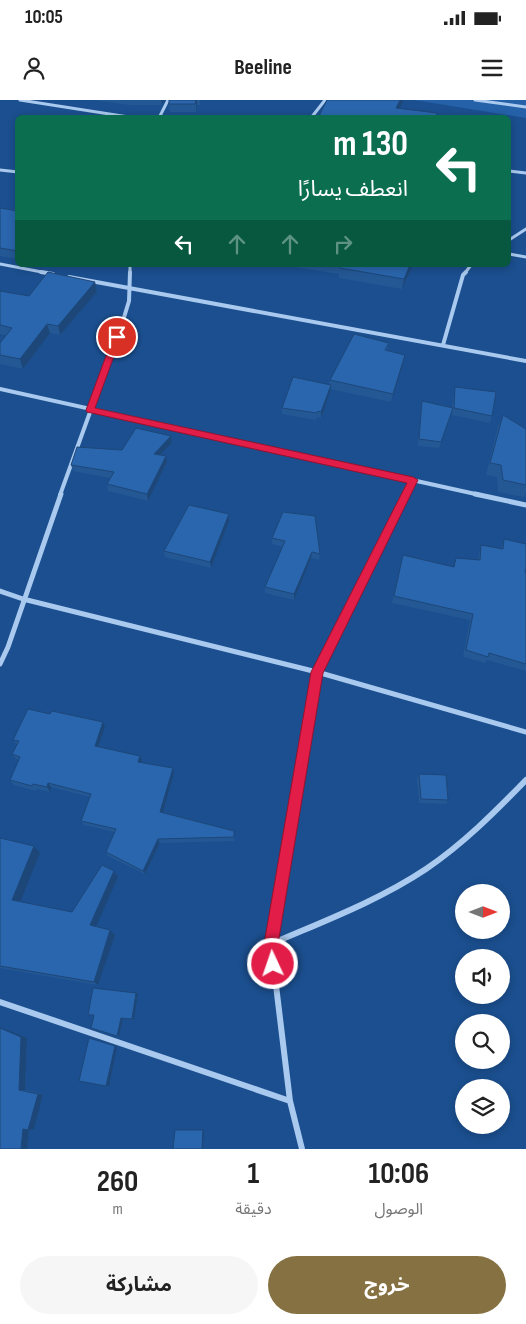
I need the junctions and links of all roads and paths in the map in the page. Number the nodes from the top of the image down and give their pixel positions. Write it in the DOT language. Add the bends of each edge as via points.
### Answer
graph roads {
  1 [pos="20,100"];
  2 [pos="168,100"];
  3 [pos="325,100"];
  4 [pos="475,100"];
  5 [pos="526,107"];
  6 [pos="116,115"];
  7 [pos="160,115"];
  8 [pos="313,115"];
  9 [pos="0,170"];
  10 [pos="511,171"];
  11 [pos="15,172"];
  12 [pos="526,173"];
  13 [pos="526,229"];
  14 [pos="511,239"];
  15 [pos="511,254"];
  16 [pos="526,257"];
  17 [pos="0,264"];
  18 [pos="15,267"];
  19 [pos="16,267"];
  20 [pos="130,267"];
  21 [pos="469,267"];
  22 [pos="55,274"];
  23 [pos="65,276"];
  24 [pos="129,288"];
  25 [pos="443,345"];
  26 [pos="526,361"];
  27 [pos="0,389"];
  28 [pos="90,410"];
  29 [pos="413,480"];
  30 [pos="526,506"];
  31 [pos="0,591"];
  32 [pos="23,599"];
  33 [pos="0,664"];
  34 [pos="317,672"];
  35 [pos="526,732"];
  36 [pos="526,780"];
  37 [pos="271,944"];
  38 [pos="0,1002"];
  39 [pos="290,1101"];
  40 [pos="302,1149"];
  1 -- 6 [label="street"];
  2 -- 7 [label="street"];
  3 -- 8 [label="street"];
  4 -- 5 [label="street"];
  9 -- 11 [label="street"];
  10 -- 12 [label="street"];
  13 -- 14 [label="street"];
  15 -- 16 [label="street"];
  17 -- 18 [label="street"];
  19 -- 22 [label="street"];
  20 -- 24 [label="street"];
  21 -- 25 [label="street" via="463,275"];
  23 -- 24 [label="street"];
  24 -- 25 [label="street"];
  24 -- 28 [label="street" via="122,324"];
  25 -- 26 [label="street"];
  27 -- 28 [label="street"];
  28 -- 29 [label="street"];
  28 -- 32 [label="street"];
  29 -- 30 [label="street"];
  29 -- 34 [label="street"];
  31 -- 32 [label="street"];
  32 -- 33 [label="street"];
  32 -- 34 [label="street"];
  34 -- 35 [label="street"];
  34 -- 37 [label="street"];
  36 -- 37 [label="street" via="479,829 426,870 372,899"];
  37 -- 39 [label="street"];
  38 -- 39 [label="street"];
  39 -- 40 [label="street"];
}
